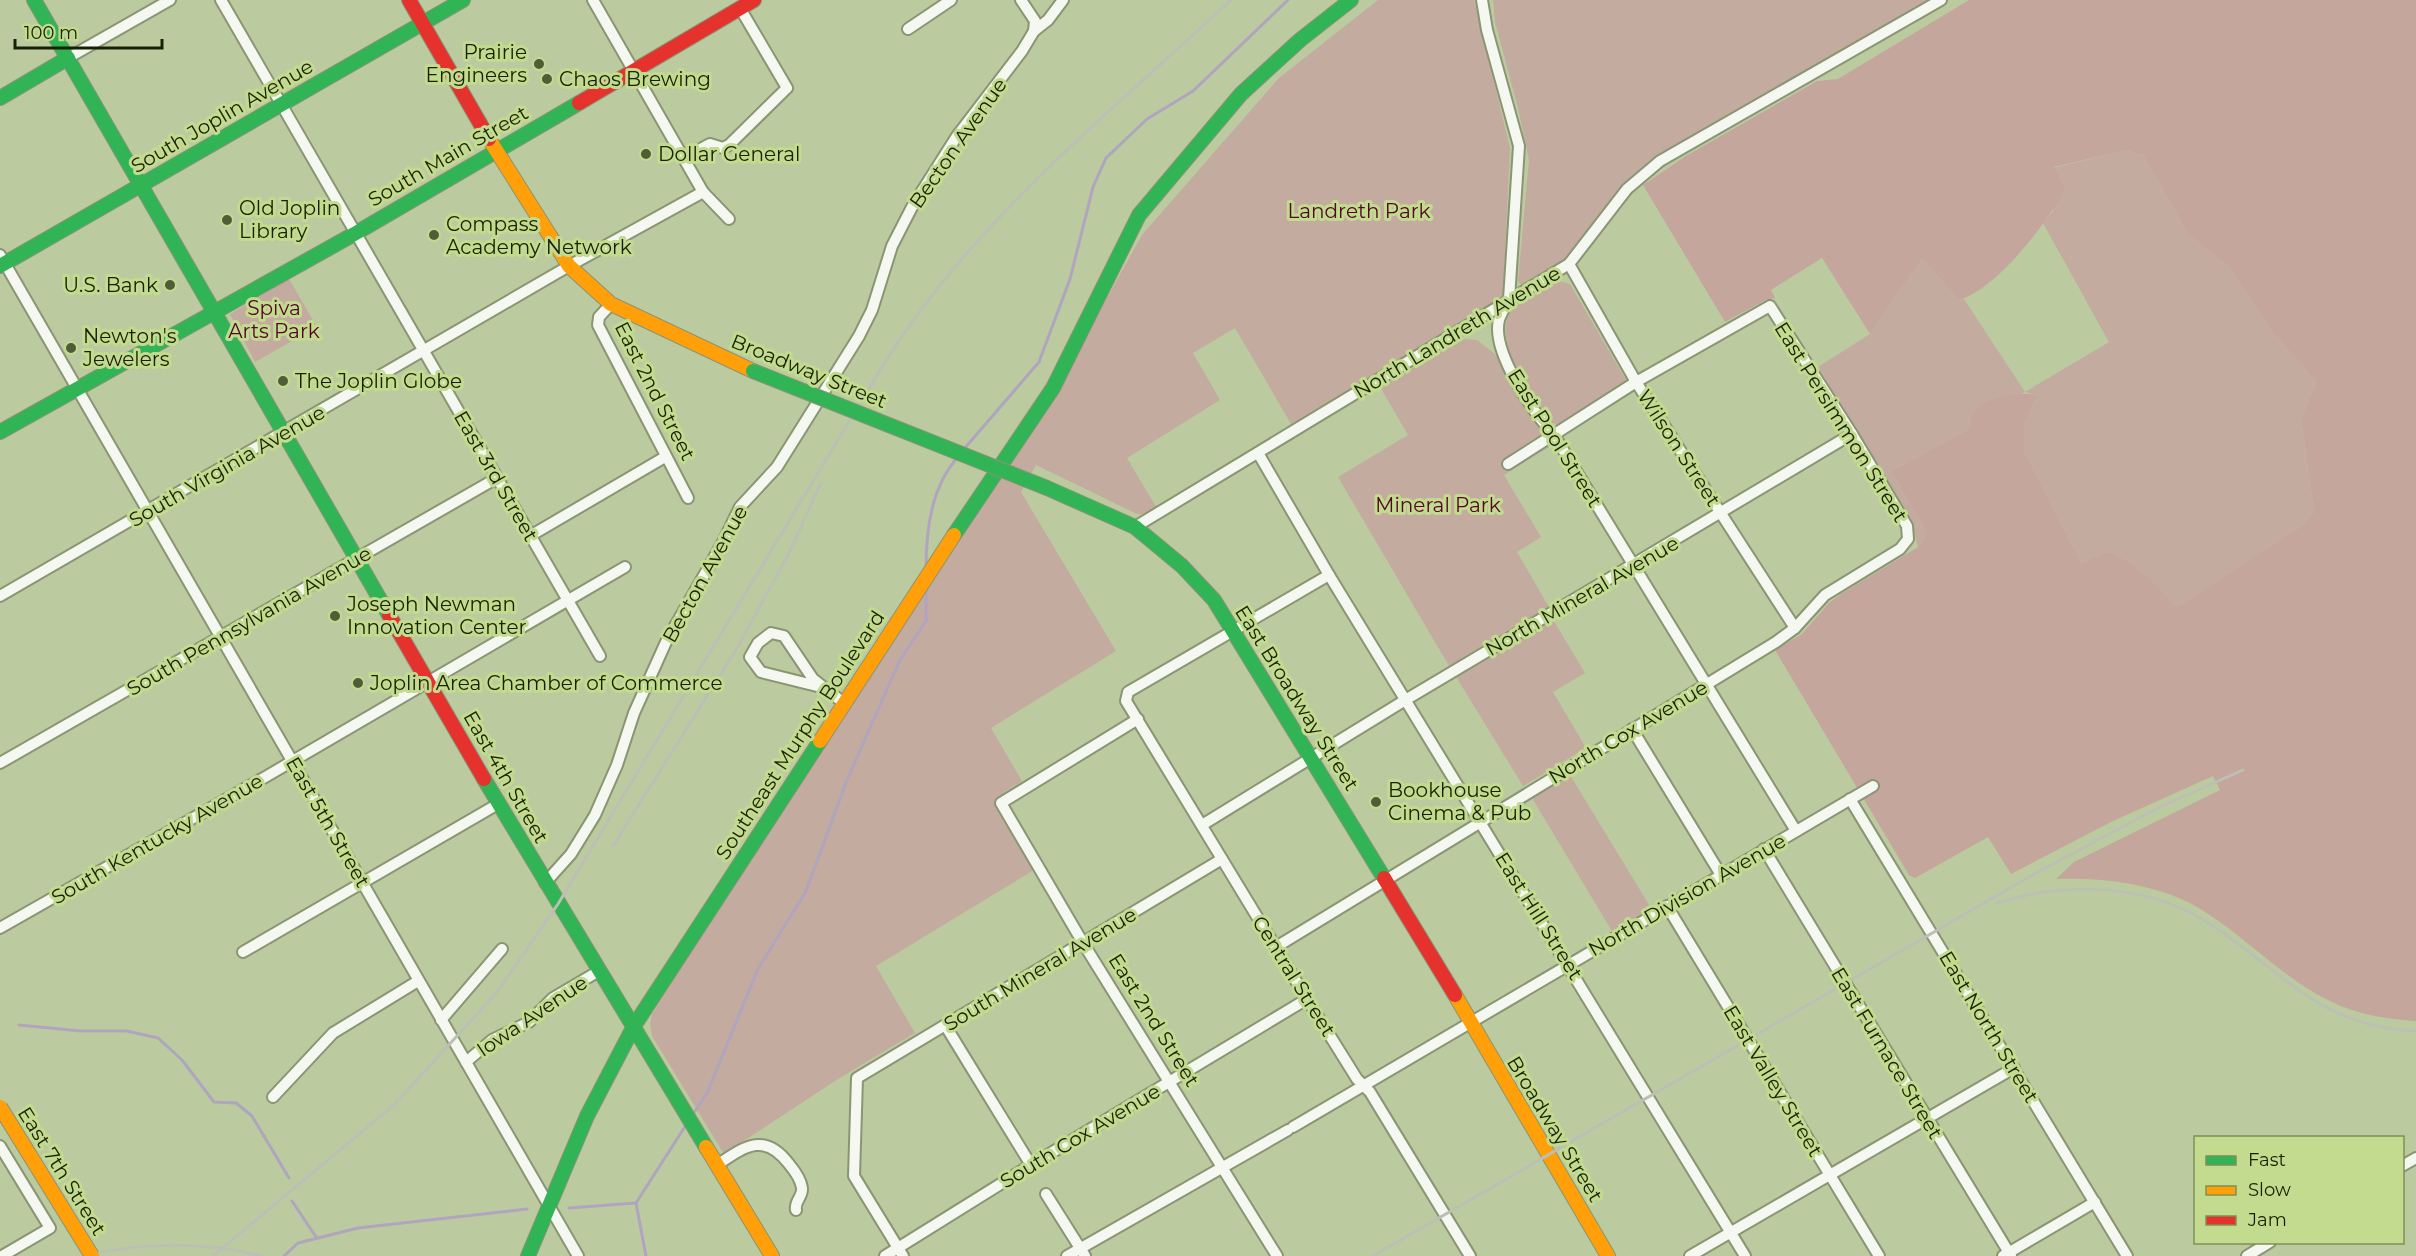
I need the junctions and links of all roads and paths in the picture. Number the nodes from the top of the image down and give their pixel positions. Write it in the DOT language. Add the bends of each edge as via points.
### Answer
graph roads {
  1 [pos="34,0"];
  2 [pos="170,0"];
  3 [pos="221,0"];
  4 [pos="409,0"];
  5 [pos="463,0"];
  6 [pos="593,0"];
  7 [pos="754,0"];
  8 [pos="951,0"];
  9 [pos="1021,0"];
  10 [pos="1063,0"];
  11 [pos="1350,0"];
  12 [pos="1482,0"];
  13 [pos="1941,0"];
  14 [pos="740,8"];
  15 [pos="422,23"];
  16 [pos="908,29"];
  17 [pos="1034,31"];
  18 [pos="68,58"];
  19 [pos="633,70"];
  20 [pos="0,98"];
  21 [pos="281,105"];
  22 [pos="496,151"];
  23 [pos="684,158"];
  24 [pos="141,185"];
  25 [pos="703,192"];
  26 [pos="729,219"];
  27 [pos="356,233"];
  28 [pos="2,262"];
  29 [pos="1569,264"];
  30 [pos="569,266"];
  31 [pos="1509,299"];
  32 [pos="611,304"];
  33 [pos="214,312"];
  34 [pos="424,352"];
  35 [pos="1636,382"];
  36 [pos="78,388"];
  37 [pos="0,432"];
  38 [pos="285,432"];
  39 [pos="1852,434"];
  40 [pos="1554,435"];
  41 [pos="1258,453"];
  42 [pos="665,457"];
  43 [pos="1508,464"];
  44 [pos="497,478"];
  45 [pos="1047,488"];
  46 [pos="688,498"];
  47 [pos="148,511"];
  48 [pos="1722,513"];
  49 [pos="1135,527"];
  50 [pos="530,536"];
  51 [pos="1908,539"];
  52 [pos="358,558"];
  53 [pos="1635,565"];
  54 [pos="625,567"];
  55 [pos="1329,574"];
  56 [pos="0,596"];
  57 [pos="568,600"];
  58 [pos="1795,628"];
  59 [pos="1233,630"];
  60 [pos="221,637"];
  61 [pos="600,656"];
  62 [pos="428,680"];
  63 [pos="1707,684"];
  64 [pos="821,687"];
  65 [pos="1407,699"];
  66 [pos="845,704"];
  67 [pos="1137,719"];
  68 [pos="1632,729"];
  69 [pos="1311,757"];
  70 [pos="292,761"];
  71 [pos="0,763"];
  72 [pos="1873,786"];
  73 [pos="1850,799"];
  74 [pos="498,804"];
  75 [pos="1480,821"];
  76 [pos="1202,825"];
  77 [pos="1796,831"];
  78 [pos="1764,849"];
  79 [pos="1222,859"];
  80 [pos="1721,875"];
  81 [pos="1385,880"];
  82 [pos="363,882"];
  83 [pos="545,884"];
  84 [pos="1667,906"];
  85 [pos="0,928"];
  86 [pos="1083,943"];
  87 [pos="1276,947"];
  88 [pos="502,949"];
  89 [pos="243,952"];
  90 [pos="1568,964"];
  91 [pos="599,971"];
  92 [pos="418,981"];
  93 [pos="1307,999"];
  94 [pos="441,1020"];
  95 [pos="1470,1022"];
  96 [pos="945,1025"];
  97 [pos="634,1026"];
  98 [pos="619,1056"];
  99 [pos="654,1059"];
  100 [pos="466,1062"];
  101 [pos="2014,1068"];
  102 [pos="1170,1083"];
  103 [pos="1363,1086"];
  104 [pos="273,1097"];
  105 [pos="0,1107"];
  106 [pos="1928,1118"];
  107 [pos="0,1146"];
  108 [pos="717,1165"];
  109 [pos="1031,1165"];
  110 [pos="1222,1167"];
  111 [pos="1830,1175"];
  112 [pos="1046,1194"];
  113 [pos="2095,1202"];
  114 [pos="550,1207"];
  115 [pos="796,1210"];
  116 [pos="1731,1232"];
  117 [pos="2267,1244"];
  118 [pos="900,1252"];
  119 [pos="1082,1252"];
  120 [pos="2007,1255"];
  121 [pos="2,1256"];
  122 [pos="92,1256"];
  123 [pos="528,1256"];
  124 [pos="578,1256"];
  125 [pos="772,1256"];
  126 [pos="885,1256"];
  127 [pos="1067,1256"];
  128 [pos="1277,1256"];
  129 [pos="1470,1256"];
  130 [pos="1608,1256"];
  131 [pos="1690,1256"];
  132 [pos="1745,1256"];
  133 [pos="1879,1256"];
  134 [pos="2127,1256"];
  135 [pos="2247,1256"];
  1 -- 18 [label="street, East 4th Street"];
  2 -- 18 [label="street"];
  3 -- 21 [label="street, East 3rd Street"];
  4 -- 15 [label="street"];
  5 -- 15 [label="street, South Joplin Avenue"];
  6 -- 19 [label="street"];
  7 -- 14 [label="street, South Main Street"];
  8 -- 16 [label="street"];
  9 -- 17 [label="street" via="1035,21"];
  10 -- 17 [label="street, Becton Avenue"];
  11 -- 66 [label="street, Southeast Murphy Boulevard" via="1241,94 1139,215 1070,356"];
  12 -- 31 [label="street, East Pool Street" via="1519,146"];
  13 -- 29 [label="street, North Landreth Avenue" via="1660,161 1627,189"];
  14 -- 19 [label="street, South Main Street"];
  14 -- 23 [label="street" via="787,88 729,145 723,148 710,144"];
  15 -- 21 [label="street, South Joplin Avenue"];
  15 -- 22 [label="street"];
  17 -- 83 [label="street, Becton Avenue" via="952,144 912,207 892,246 860,336 777,467 740,507 666,642 595,815 571,854"];
  18 -- 20 [label="street"];
  18 -- 24 [label="street, East 4th Street"];
  19 -- 22 [label="street, South Main Street"];
  19 -- 23 [label="street"];
  21 -- 24 [label="street, South Joplin Avenue"];
  21 -- 27 [label="street, East 3rd Street"];
  22 -- 27 [label="street, South Main Street"];
  22 -- 30 [label="street"];
  23 -- 25 [label="street"];
  24 -- 28 [label="street, South Joplin Avenue"];
  24 -- 33 [label="street, East 4th Street"];
  25 -- 26 [label="street"];
  25 -- 30 [label="street, South Virginia Avenue"];
  27 -- 33 [label="street, South Main Street"];
  27 -- 34 [label="street, East 3rd Street"];
  28 -- 36 [label="street, East 5th Street"];
  29 -- 31 [label="street, North Landreth Avenue"];
  29 -- 35 [label="street, Wilson Street"];
  30 -- 32 [label="street, Broadway Street"];
  30 -- 34 [label="street, South Virginia Avenue"];
  31 -- 40 [label="street, East Pool Street" via="1499,321 1501,349 1536,415"];
  31 -- 41 [label="street, North Landreth Avenue"];
  32 -- 42 [label="street, East 2nd Street" via="599,317 598,325"];
  32 -- 45 [label="street, Broadway Street, bridge" via="753,371"];
  33 -- 36 [label="street, South Main Street"];
  33 -- 38 [label="street, East 4th Street"];
  34 -- 38 [label="street, South Virginia Avenue"];
  34 -- 44 [label="street, East 3rd Street"];
  35 -- 39 [label="street, East Persimmon Street" via="1770,306"];
  35 -- 40 [label="street"];
  35 -- 48 [label="street, Wilson Street"];
  36 -- 37 [label="street, South Main Street"];
  36 -- 47 [label="street, East 5th Street"];
  38 -- 47 [label="street, South Virginia Avenue"];
  38 -- 52 [label="street, East 4th Street"];
  39 -- 48 [label="street, North Mineral Avenue"];
  39 -- 51 [label="street, East Persimmon Street" via="1907,526"];
  40 -- 43 [label="street"];
  40 -- 53 [label="street, East Pool Street"];
  41 -- 49 [label="street, North Landreth Avenue"];
  41 -- 55 [label="street, East Hill Street"];
  42 -- 46 [label="street, East 2nd Street"];
  42 -- 50 [label="street"];
  44 -- 50 [label="street, East 3rd Street"];
  44 -- 52 [label="street, South Pennsylvania Avenue"];
  45 -- 49 [label="street, East Broadway Street"];
  47 -- 56 [label="street, South Virginia Avenue"];
  47 -- 60 [label="street, East 5th Street"];
  48 -- 53 [label="street, North Mineral Avenue"];
  48 -- 58 [label="street, Wilson Street"];
  49 -- 59 [label="street, East Broadway Street" via="1193,577"];
  50 -- 57 [label="street, East 3rd Street"];
  51 -- 58 [label="street, North Cox Avenue" via="1900,549 1825,595"];
  52 -- 60 [label="street, South Pennsylvania Avenue"];
  52 -- 62 [label="street, East 4th Street"];
  53 -- 63 [label="street, East Pool Street"];
  53 -- 65 [label="street, North Mineral Avenue"];
  54 -- 57 [label="street, South Kentucky Avenue"];
  55 -- 59 [label="street"];
  55 -- 65 [label="street, East Hill Street"];
  57 -- 61 [label="street, East 3rd Street"];
  57 -- 62 [label="street, South Kentucky Avenue"];
  58 -- 63 [label="street, North Cox Avenue"];
  59 -- 67 [label="street, Central Street" via="1128,692 1126,701"];
  59 -- 69 [label="street, East Broadway Street"];
  60 -- 70 [label="street, East 5th Street"];
  60 -- 71 [label="street, South Pennsylvania Avenue"];
  62 -- 70 [label="street, South Kentucky Avenue"];
  62 -- 74 [label="street, East 4th Street"];
  63 -- 68 [label="street, North Cox Avenue"];
  63 -- 77 [label="street, East Pool Street"];
  64 -- 64 [label="street" via="784,636 771,633 753,648 750,657 761,672"];
  64 -- 66 [label="street"];
  65 -- 69 [label="street, North Mineral Avenue"];
  65 -- 75 [label="street, East Hill Street"];
  66 -- 97 [label="street, Southeast Murphy Boulevard"];
  67 -- 76 [label="street, Central Street"];
  67 -- 86 [label="street, East 2nd Street" via="1001,802"];
  68 -- 75 [label="street, North Cox Avenue"];
  68 -- 80 [label="street"];
  69 -- 76 [label="street"];
  69 -- 81 [label="street, East Broadway Street"];
  70 -- 82 [label="street, East 5th Street"];
  70 -- 85 [label="street, South Kentucky Avenue"];
  72 -- 73 [label="street, North Division Avenue"];
  73 -- 77 [label="street, North Division Avenue"];
  73 -- 101 [label="street, East North Street"];
  74 -- 82 [label="street"];
  74 -- 83 [label="street, East 4th Street"];
  75 -- 81 [label="street, North Cox Avenue"];
  75 -- 90 [label="street, East Hill Street"];
  76 -- 79 [label="street, Central Street"];
  77 -- 78 [label="street, North Division Avenue"];
  78 -- 80 [label="street, North Division Avenue"];
  78 -- 106 [label="street, East Furnace Street"];
  79 -- 86 [label="street, South Mineral Avenue"];
  79 -- 87 [label="street, Central Street"];
  80 -- 84 [label="street, North Division Avenue"];
  81 -- 87 [label="street, North Cox Avenue"];
  81 -- 95 [label="street, East Broadway Street"];
  82 -- 89 [label="street"];
  82 -- 92 [label="street, East 5th Street"];
  83 -- 91 [label="street, East 4th Street"];
  84 -- 90 [label="street, North Division Avenue"];
  84 -- 111 [label="street, East Valley Street"];
  86 -- 96 [label="street, South Mineral Avenue"];
  86 -- 102 [label="street, East 2nd Street"];
  87 -- 93 [label="street, Central Street"];
  88 -- 94 [label="street"];
  90 -- 95 [label="street, North Division Avenue"];
  90 -- 116 [label="street, East Hill Street"];
  91 -- 97 [label="street, East 4th Street"];
  91 -- 100 [label="street, Iowa Avenue" via="551,1000 529,1022 492,1040"];
  92 -- 94 [label="street, East 5th Street"];
  92 -- 104 [label="street" via="333,1033"];
  93 -- 102 [label="street, South Cox Avenue"];
  93 -- 103 [label="street, Central Street"];
  94 -- 100 [label="street, East 5th Street"];
  95 -- 103 [label="street, North Division Avenue"];
  95 -- 130 [label="street, Broadway Street"];
  96 -- 109 [label="street"];
  96 -- 118 [label="street, South Mineral Avenue" via="856,1078 854,1176"];
  97 -- 98 [label="street, Southeast Murphy Boulevard"];
  97 -- 99 [label="street, East 4th Street"];
  98 -- 99 [label="street" via="630,1053"];
  98 -- 114 [label="street, Southeast Murphy Boulevard" via="587,1116"];
  99 -- 108 [label="street, East 4th Street"];
  100 -- 114 [label="street, East 5th Street"];
  101 -- 106 [label="street"];
  101 -- 113 [label="street, East North Street"];
  102 -- 109 [label="street, South Cox Avenue"];
  102 -- 110 [label="street, East 2nd Street"];
  103 -- 110 [label="street, North Division Avenue"];
  103 -- 129 [label="street, Central Street"];
  105 -- 122 [label="street, East 7th Street, bridge"];
  106 -- 111 [label="street"];
  106 -- 120 [label="street, East Furnace Street"];
  107 -- 121 [label="street, East 7th Street" via="50,1228"];
  108 -- 115 [label="street" via="753,1145 772,1147 783,1156 800,1183 802,1192"];
  108 -- 125 [label="street, East 4th Street"];
  109 -- 118 [label="street, South Cox Avenue"];
  110 -- 119 [label="street, North Division Avenue"];
  110 -- 128 [label="street, East 2nd Street"];
  111 -- 116 [label="street"];
  111 -- 133 [label="street, East Valley Street"];
  112 -- 119 [label="street"];
  113 -- 120 [label="street"];
  113 -- 134 [label="street, East North Street"];
  114 -- 123 [label="street, Southeast Murphy Boulevard"];
  114 -- 124 [label="street, East 5th Street"];
  116 -- 131 [label="street"];
  116 -- 132 [label="street, East Hill Street"];
  117 -- 135 [label="street"];
  118 -- 126 [label="street, South Cox Avenue"];
  119 -- 127 [label="street, North Division Avenue"];
}
